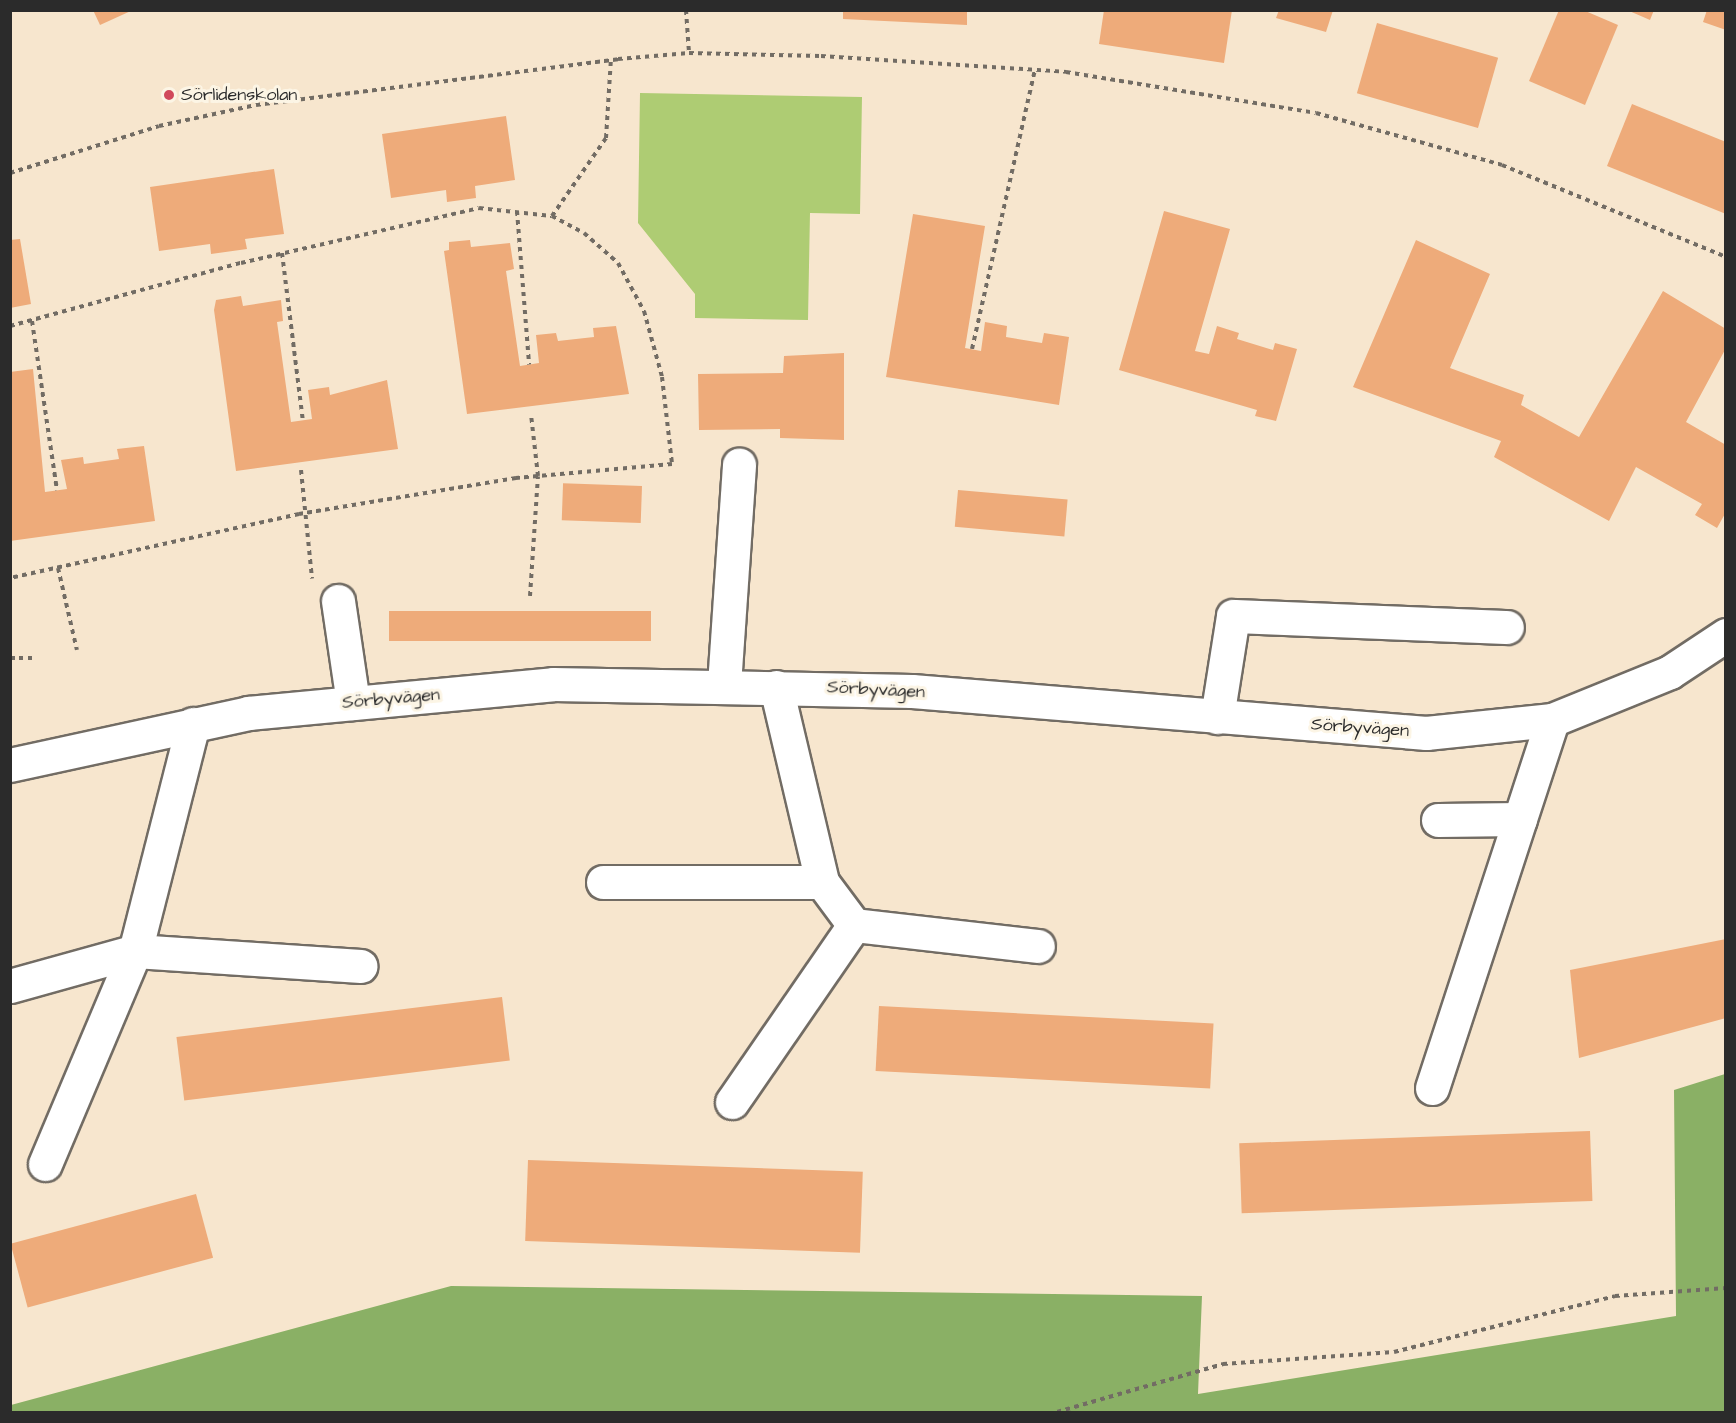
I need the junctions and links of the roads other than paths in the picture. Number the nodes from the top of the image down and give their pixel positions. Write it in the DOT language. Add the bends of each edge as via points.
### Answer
graph roads {
  1 [pos="739,465"];
  2 [pos="325,592"];
  3 [pos="1506,627"];
  4 [pos="1725,635"];
  5 [pos="724,685"];
  6 [pos="776,687"];
  7 [pos="353,703"];
  8 [pos="1217,717"];
  9 [pos="1552,720"];
  10 [pos="193,724"];
  11 [pos="10,765"];
  12 [pos="1520,819"];
  13 [pos="1438,820"];
  14 [pos="603,882"];
  15 [pos="822,882"];
  16 [pos="854,925"];
  17 [pos="1038,946"];
  18 [pos="135,951"];
  19 [pos="361,966"];
  20 [pos="10,986"];
  21 [pos="1432,1088"];
  22 [pos="732,1102"];
  23 [pos="45,1164"];
  1 -- 5 [label="street"];
  2 -- 7 [label="street"];
  3 -- 8 [label="street" via="1233,616"];
  4 -- 9 [label="street, Sörbyvägen" via="1670,672"];
  5 -- 6 [label="street, Sörbyvägen"];
  5 -- 7 [label="street, Sörbyvägen" via="553,684"];
  6 -- 8 [label="street, Sörbyvägen" via="912,691"];
  6 -- 15 [label="street"];
  7 -- 10 [label="street, Sörbyvägen" via="248,713"];
  8 -- 9 [label="street, Sörbyvägen" via="1426,733"];
  9 -- 12 [label="street"];
  10 -- 11 [label="street, Sörbyvägen"];
  10 -- 18 [label="street"];
  12 -- 13 [label="street"];
  12 -- 21 [label="street"];
  14 -- 15 [label="street"];
  15 -- 16 [label="street"];
  16 -- 17 [label="street"];
  16 -- 22 [label="street"];
  18 -- 19 [label="street"];
  18 -- 20 [label="street"];
  18 -- 23 [label="street"];
}
